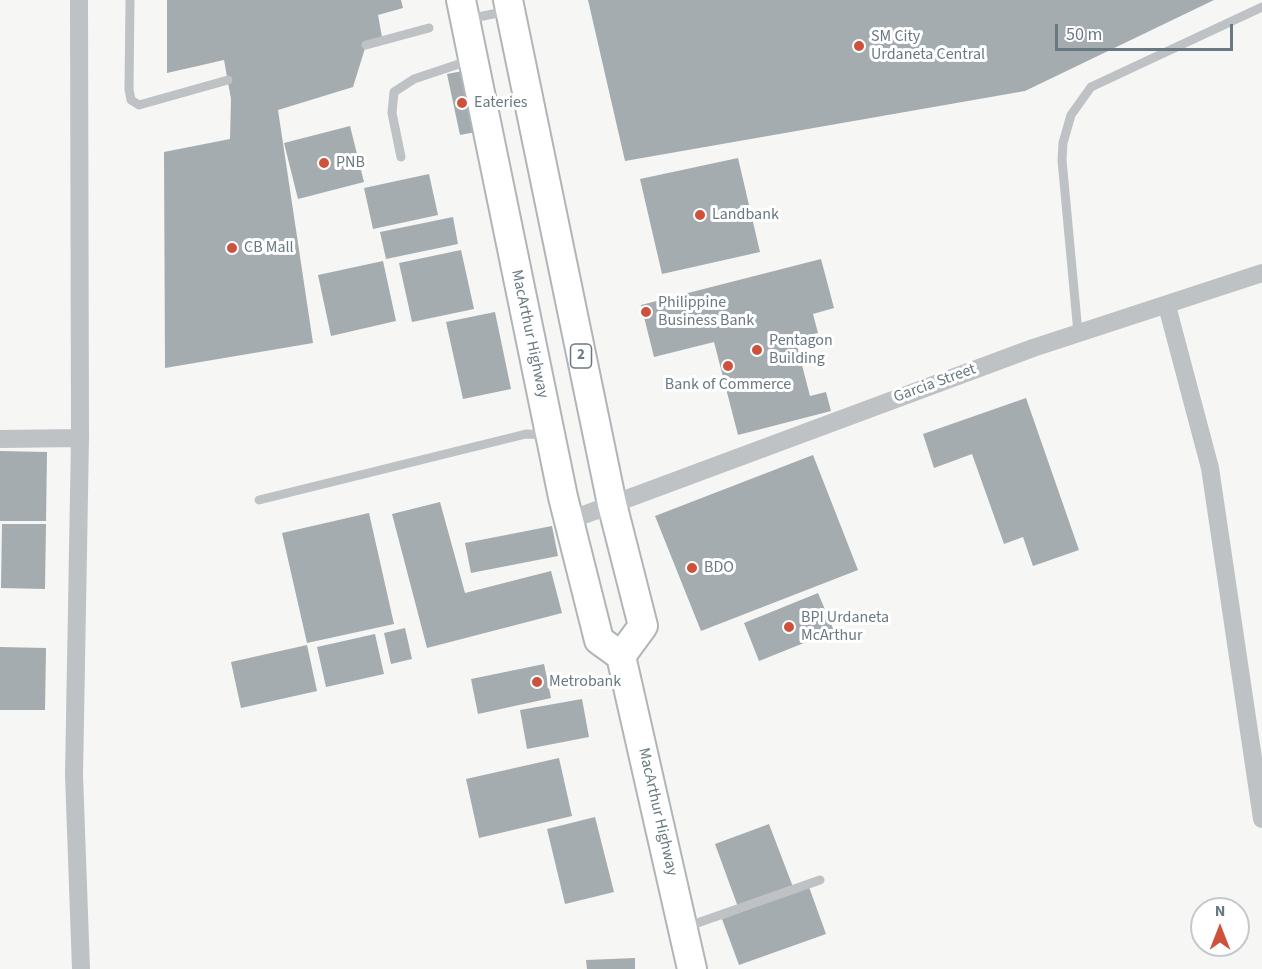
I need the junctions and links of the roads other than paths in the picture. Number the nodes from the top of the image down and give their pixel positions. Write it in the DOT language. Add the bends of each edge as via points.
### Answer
graph roads {
  1 [pos="79,0"];
  2 [pos="130,0"];
  3 [pos="509,6"];
  4 [pos="1262,7"];
  5 [pos="463,10"];
  6 [pos="429,28"];
  7 [pos="366,45"];
  8 [pos="473,60"];
  9 [pos="228,80"];
  10 [pos="401,157"];
  11 [pos="1262,273"];
  12 [pos="1167,306"];
  13 [pos="1078,333"];
  14 [pos="550,435"];
  15 [pos="80,438"];
  16 [pos="0,439"];
  17 [pos="259,500"];
  18 [pos="612,504"];
  19 [pos="570,520"];
  20 [pos="621,656"];
  21 [pos="1262,819"];
  22 [pos="820,880"];
  23 [pos="684,928"];
  24 [pos="81,969"];
  25 [pos="692,969"];
  1 -- 15 [label="street"];
  2 -- 9 [label="lane" via="131,100 139,105"];
  3 -- 5 [label="lane"];
  3 -- 18 [label="main road, 2"];
  4 -- 13 [label="lane" via="1091,87 1071,115 1062,160"];
  5 -- 8 [label="main road, MacArthur Highway"];
  6 -- 7 [label="lane"];
  8 -- 10 [label="lane" via="414,79 394,92 392,112"];
  8 -- 14 [label="main road, MacArthur Highway"];
  11 -- 12 [label="street, Garcia Street"];
  12 -- 13 [label="street, Garcia Street"];
  12 -- 21 [label="street" via="1210,468"];
  13 -- 18 [label="street, Garcia Street"];
  14 -- 17 [label="lane" via="526,434"];
  14 -- 19 [label="main road, MacArthur Highway"];
  15 -- 16 [label="street"];
  15 -- 24 [label="street" via="74,775"];
  18 -- 19 [label="street, Garcia Street"];
  18 -- 20 [label="main road, 2" via="643,626"];
  19 -- 20 [label="main road, MacArthur Highway" via="599,640"];
  20 -- 23 [label="main road, MacArthur Highway"];
  22 -- 23 [label="lane"];
  23 -- 25 [label="main road, MacArthur Highway"];
}
